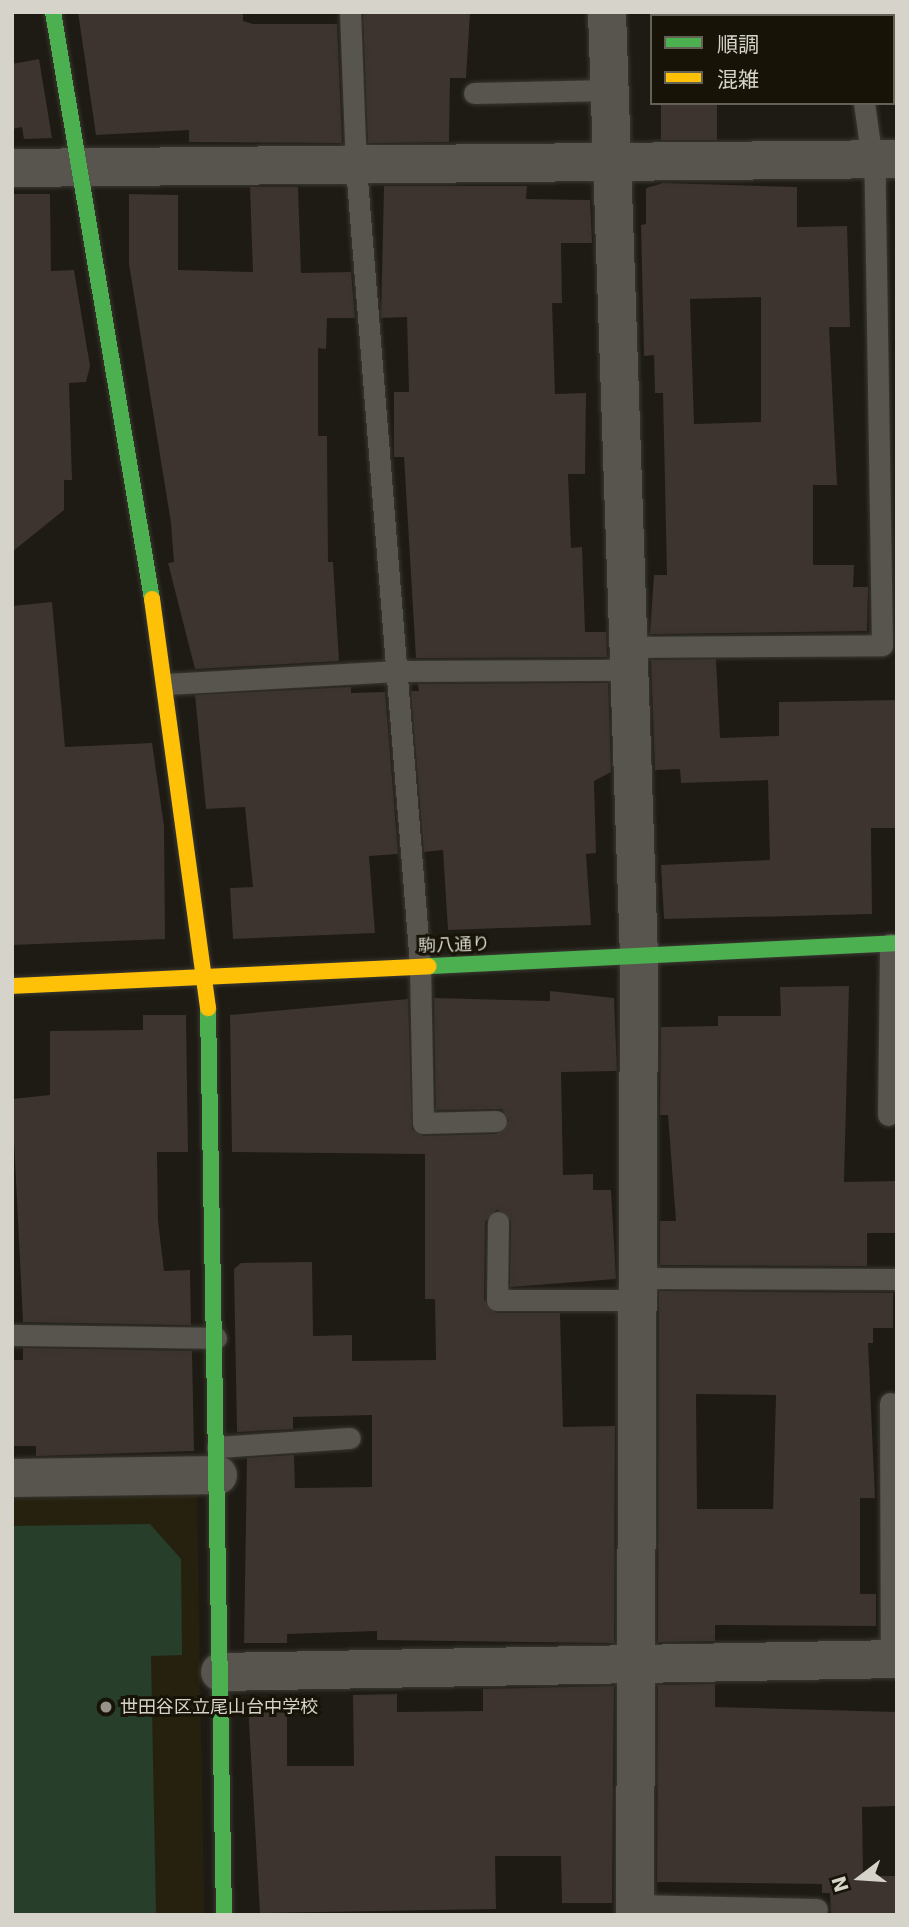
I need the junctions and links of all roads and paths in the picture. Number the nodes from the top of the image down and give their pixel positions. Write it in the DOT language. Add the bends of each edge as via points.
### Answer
graph roads {
  1 [pos="53,12"];
  2 [pos="350,12"];
  3 [pos="607,12"];
  4 [pos="609,90"];
  5 [pos="474,93"];
  6 [pos="865,105"];
  7 [pos="883,159"];
  8 [pos="612,164"];
  9 [pos="356,167"];
  10 [pos="12,168"];
  11 [pos="79,169"];
  12 [pos="626,658"];
  13 [pos="397,671"];
  14 [pos="166,684"];
  15 [pos="893,944"];
  16 [pos="639,956"];
  17 [pos="420,965"];
  18 [pos="207,976"];
  19 [pos="12,986"];
  20 [pos="887,1115"];
  21 [pos="496,1121"];
  22 [pos="498,1222"];
  23 [pos="897,1279"];
  24 [pos="638,1289"];
  25 [pos="12,1335"];
  26 [pos="216,1338"];
  27 [pos="890,1403"];
  28 [pos="350,1438"];
  29 [pos="217,1461"];
  30 [pos="12,1478"];
  31 [pos="639,1660"];
  32 [pos="894,1660"];
  33 [pos="220,1672"];
  34 [pos="817,1909"];
  35 [pos="635,1910"];
  36 [pos="224,1915"];
  1 -- 11 [label="street"];
  2 -- 9 [label="lane"];
  3 -- 4 [label="street"];
  4 -- 5 [label="lane"];
  4 -- 8 [label="street"];
  6 -- 7 [label="lane"];
  7 -- 8 [label="street"];
  7 -- 12 [label="lane" via="876,181 882,645"];
  8 -- 9 [label="street"];
  8 -- 12 [label="street"];
  9 -- 11 [label="street"];
  9 -- 13 [label="lane"];
  10 -- 11 [label="street"];
  11 -- 14 [label="street"];
  12 -- 13 [label="lane"];
  12 -- 16 [label="street"];
  13 -- 14 [label="lane"];
  13 -- 17 [label="lane"];
  14 -- 18 [label="street"];
  15 -- 16 [label="street, 駒八通り"];
  15 -- 20 [label="lane"];
  16 -- 17 [label="street, 駒八通り"];
  16 -- 24 [label="street"];
  17 -- 18 [label="street, 駒八通り"];
  17 -- 21 [label="lane" via="422,1124"];
  18 -- 19 [label="street, 駒八通り"];
  18 -- 26 [label="street"];
  22 -- 24 [label="lane" via="497,1300"];
  23 -- 24 [label="lane"];
  24 -- 31 [label="street"];
  25 -- 26 [label="lane"];
  26 -- 29 [label="street"];
  27 -- 32 [label="lane"];
  28 -- 29 [label="lane"];
  29 -- 30 [label="street"];
  29 -- 33 [label="street"];
  31 -- 32 [label="street"];
  31 -- 33 [label="street"];
  31 -- 35 [label="street"];
  33 -- 36 [label="street"];
  34 -- 35 [label="lane"];
}
